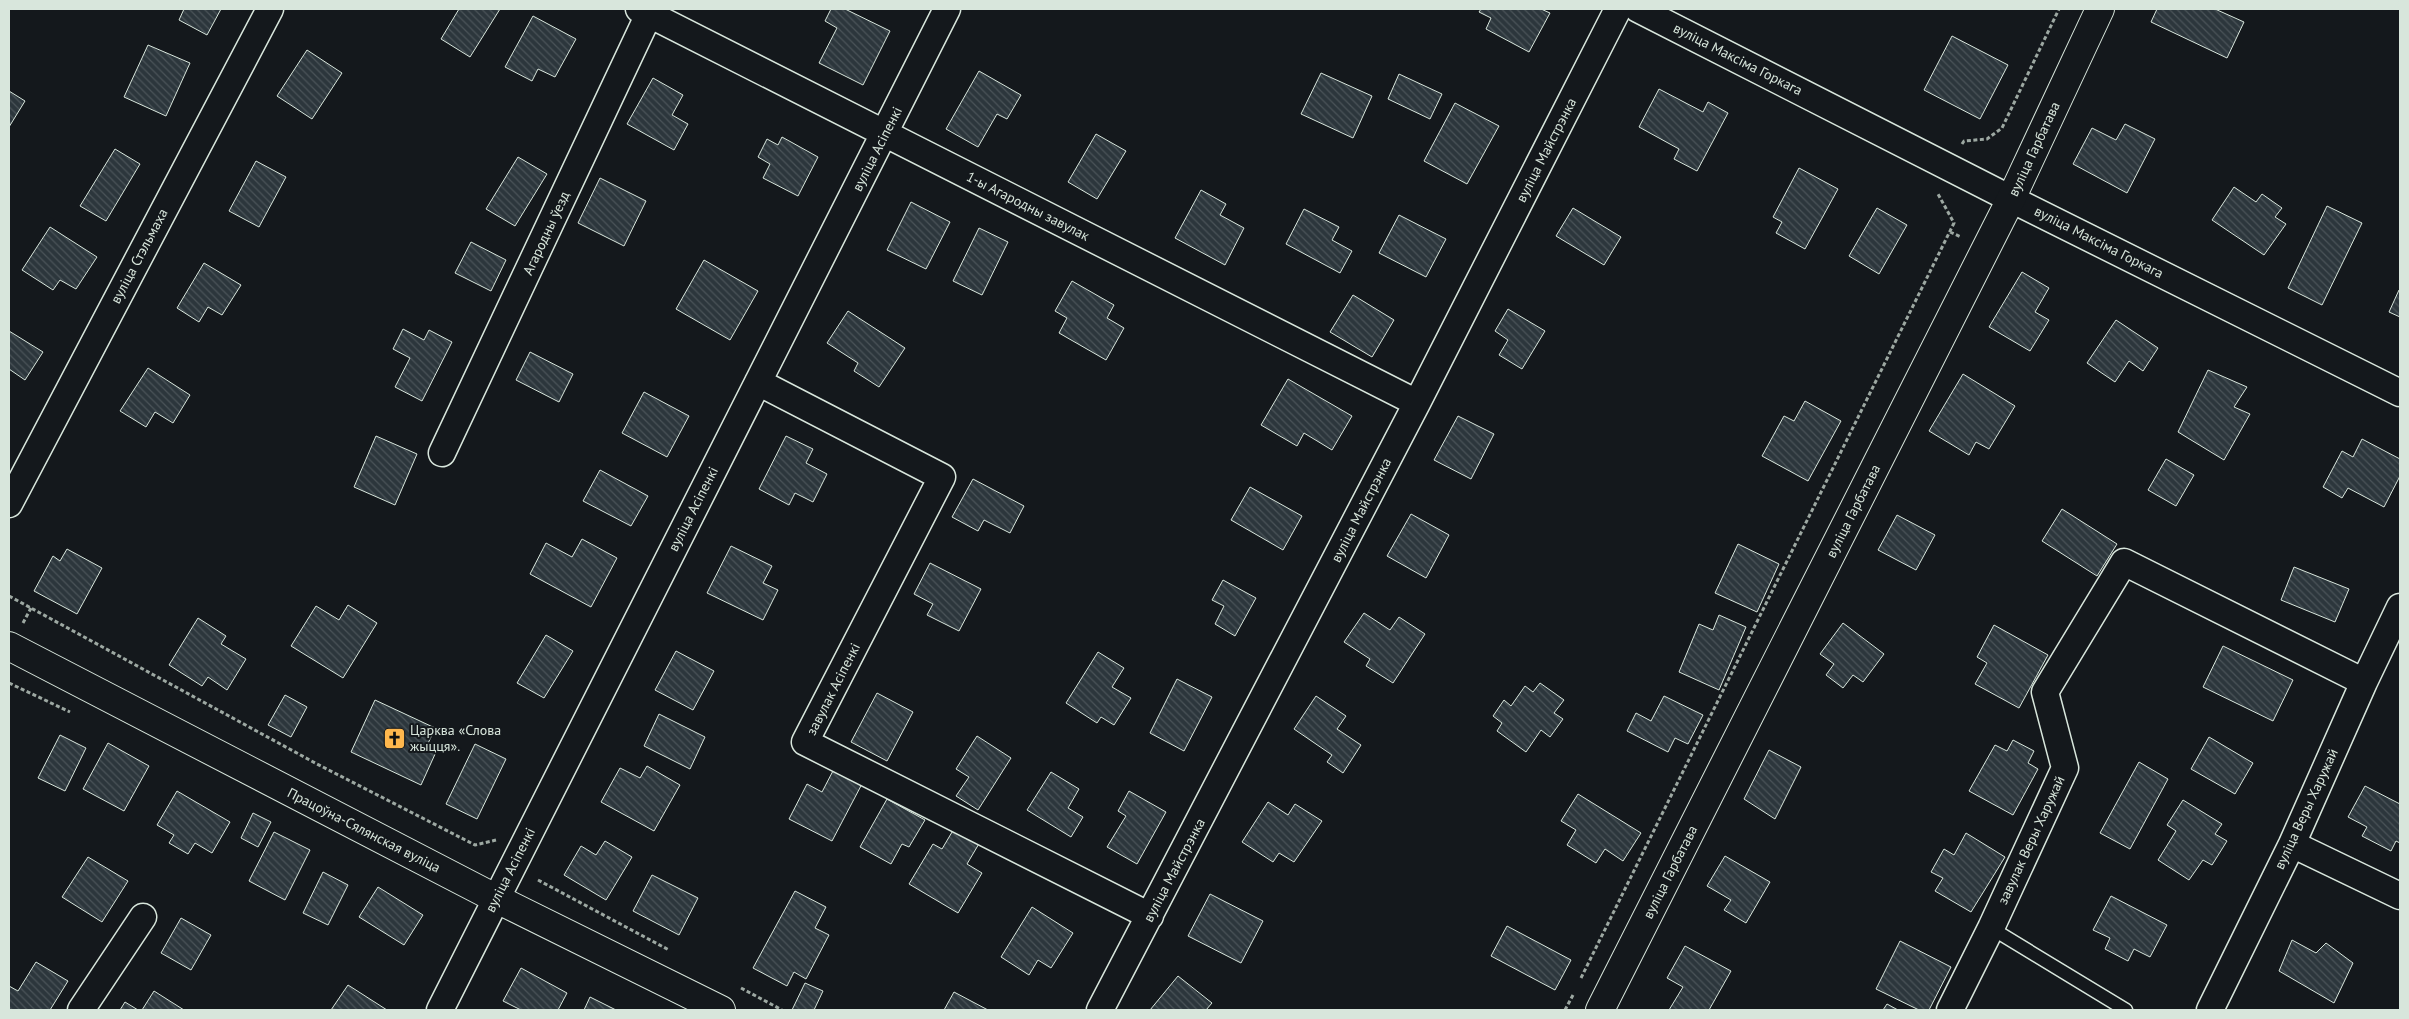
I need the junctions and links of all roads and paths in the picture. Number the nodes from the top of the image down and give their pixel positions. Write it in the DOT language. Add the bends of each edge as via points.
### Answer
graph roads {
  1 [pos="270,9"];
  2 [pos="947,9"];
  3 [pos="1618,9"];
  4 [pos="1638,9"];
  5 [pos="2059,9"];
  6 [pos="2100,9"];
  7 [pos="644,11"];
  8 [pos="885,134"];
  9 [pos="1950,167"];
  10 [pos="2012,199"];
  11 [pos="758,382"];
  12 [pos="2400,393"];
  13 [pos="1416,403"];
  14 [pos="442,453"];
  15 [pos="9,504"];
  16 [pos="9,596"];
  17 [pos="2400,607"];
  18 [pos="9,646"];
  19 [pos="2364,682"];
  20 [pos="2292,844"];
  21 [pos="519,851"];
  22 [pos="2400,896"];
  23 [pos="495,898"];
  24 [pos="1150,916"];
  25 [pos="143,917"];
  26 [pos="1991,928"];
  27 [pos="678,954"];
  28 [pos="1579,983"];
  29 [pos="739,987"];
  30 [pos="1574,992"];
  31 [pos="81,1010"];
  32 [pos="440,1010"];
  33 [pos="721,1010"];
  34 [pos="782,1010"];
  35 [pos="1100,1010"];
  36 [pos="1565,1010"];
  37 [pos="1600,1010"];
  38 [pos="1950,1010"];
  39 [pos="2126,1010"];
  40 [pos="2210,1010"];
  1 -- 15 [label="street, вуліца Стэльмаха"];
  2 -- 8 [label="street, вуліца Асіпенкі"];
  3 -- 13 [label="street, вуліца Майстрэнка"];
  4 -- 9 [label="street, вуліца Максіма Горкага"];
  5 -- 9 [label="path" via="2002,128 1986,139 1964,141"];
  6 -- 10 [label="main road, вуліца Гарбатава"];
  7 -- 8 [label="street, 1-ы Агародны завулак"];
  7 -- 14 [label="street, Агародны ўезд"];
  8 -- 11 [label="street, вуліца Асіпенкі"];
  8 -- 13 [label="street, 1-ы Агародны завулак"];
  9 -- 10 [label="street, вуліца Максіма Горкага"];
  9 -- 28 [label="path" via="1937,191 1954,224"];
  10 -- 12 [label="street, вуліца Максіма Горкага"];
  10 -- 37 [label="main road, вуліца Гарбатава"];
  11 -- 21 [label="street, вуліца Асіпенкі"];
  11 -- 24 [label="street, завулак Асіпенкі" via="942,478 805,742"];
  13 -- 24 [label="street, вуліца Майстрэнка"];
  16 -- 21 [label="path" via="308,759 475,845 494,839"];
  17 -- 19 [label="street, вуліца Веры Харужай"];
  18 -- 23 [label="main road, Працоўна-Сялянская вуліца"];
  19 -- 20 [label="street, вуліца Веры Харужай"];
  19 -- 26 [label="street, завулак Веры Харужай" via="2124,562 2044,692 2065,768"];
  20 -- 22 [label="street"];
  20 -- 40 [label="street, вуліца Веры Харужай"];
  21 -- 23 [label="street, вуліца Асіпенкі"];
  21 -- 27 [label="path" via="533,857 538,879"];
  23 -- 32 [label="street, вуліца Асіпенкі"];
  23 -- 33 [label="main road, Працоўна-Сялянская вуліца"];
  24 -- 35 [label="street, вуліца Майстрэнка"];
  25 -- 31 [label="street"];
  26 -- 38 [label="street, завулак Веры Харужай"];
  26 -- 39 [label="lane"];
  29 -- 34 [label="path"];
  30 -- 36 [label="path"];
}
